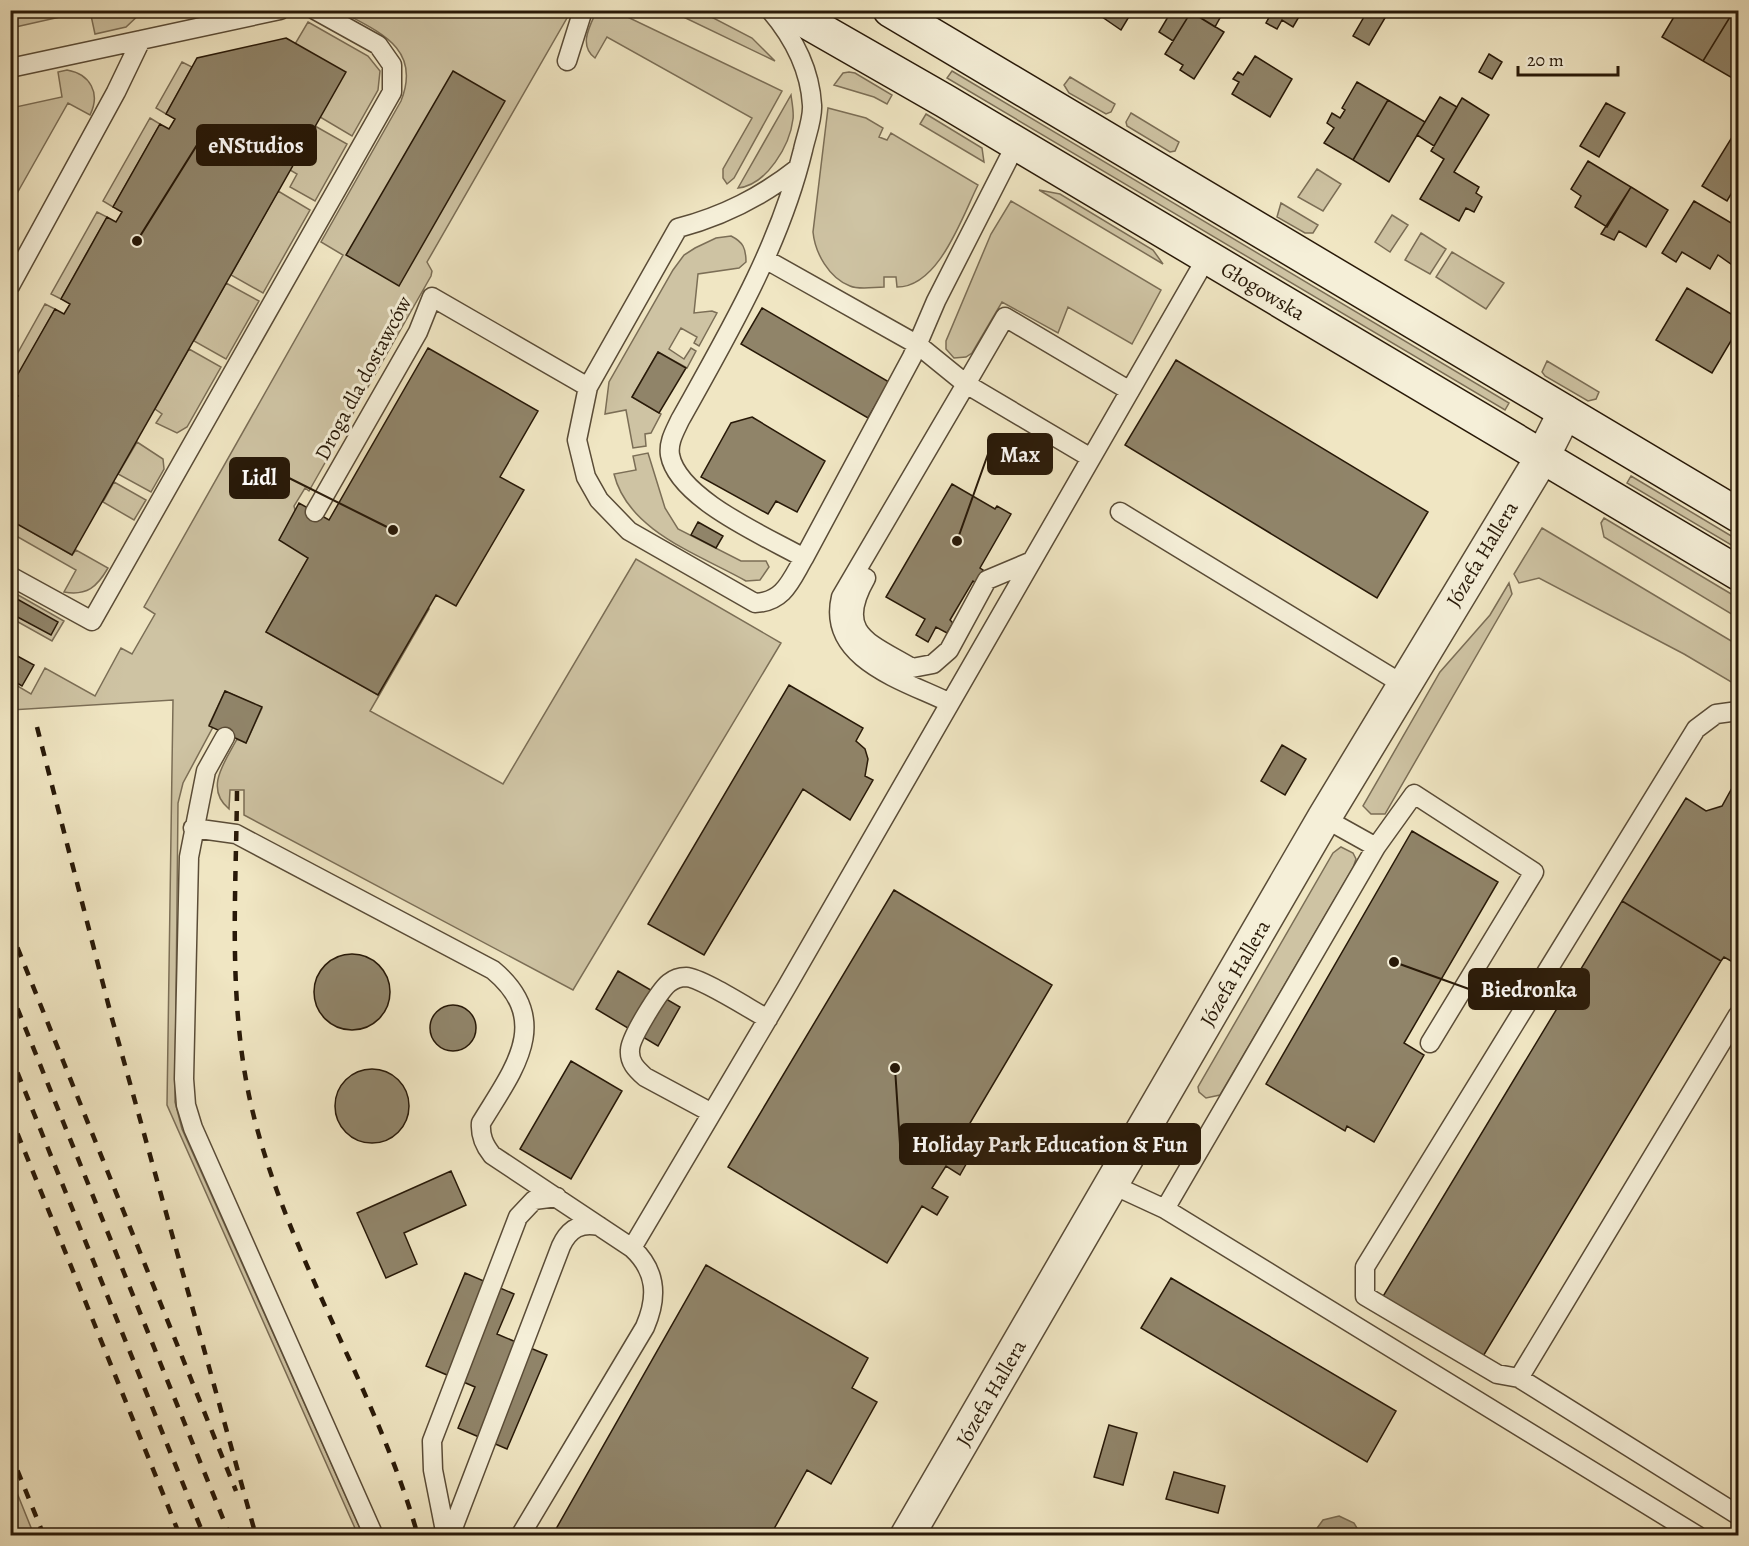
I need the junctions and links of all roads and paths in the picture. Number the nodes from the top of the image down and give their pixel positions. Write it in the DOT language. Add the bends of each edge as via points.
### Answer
graph roads {
  1 [pos="280,10"];
  2 [pos="315,10"];
  3 [pos="583,10"];
  4 [pos="770,10"];
  5 [pos="786,10"];
  6 [pos="890,10"];
  7 [pos="141,40"];
  8 [pos="567,61"];
  9 [pos="10,68"];
  10 [pos="1016,144"];
  11 [pos="798,168"];
  12 [pos="1207,257"];
  13 [pos="765,259"];
  14 [pos="10,286"];
  15 [pos="918,345"];
  16 [pos="966,384"];
  17 [pos="588,387"];
  18 [pos="1130,391"];
  19 [pos="1565,412"];
  20 [pos="1543,456"];
  21 [pos="1091,458"];
  22 [pos="315,512"];
  23 [pos="1120,512"];
  24 [pos="1738,515"];
  25 [pos="880,532"];
  26 [pos="804,558"];
  27 [pos="1032,561"];
  28 [pos="1738,573"];
  29 [pos="10,576"];
  30 [pos="1404,685"];
  31 [pos="951,703"];
  32 [pos="1738,711"];
  33 [pos="225,737"];
  34 [pos="1324,818"];
  35 [pos="193,828"];
  36 [pos="1376,847"];
  37 [pos="1738,1015"];
  38 [pos="768,1019"];
  39 [pos="1430,1043"];
  40 [pos="712,1113"];
  41 [pos="1113,1185"];
  42 [pos="557,1197"];
  43 [pos="1165,1209"];
  44 [pos="600,1226"];
  45 [pos="632,1248"];
  46 [pos="1497,1374"];
  47 [pos="1519,1378"];
  48 [pos="1481,1401"];
  49 [pos="1738,1515"];
  50 [pos="374,1536"];
  51 [pos="448,1536"];
  52 [pos="520,1536"];
  53 [pos="908,1536"];
  54 [pos="1698,1536"];
  1 -- 7 [label="lane"];
  2 -- 29 [label="lane" via="378,45 392,65 392,92 92,621"];
  3 -- 8 [label="lane"];
  4 -- 11 [label="lane" via="796,47 809,87 812,107"];
  5 -- 10 [label="main road, Głogowska"];
  6 -- 19 [label="main road"];
  7 -- 9 [label="lane"];
  7 -- 14 [label="lane"];
  10 -- 12 [label="main road, Głogowska"];
  10 -- 15 [label="lane" via="936,301"];
  11 -- 13 [label="lane" via="785,214"];
  11 -- 17 [label="lane" via="766,192 715,218 678,228"];
  12 -- 18 [label="lane"];
  12 -- 20 [label="main road, Głogowska"];
  13 -- 15 [label="lane"];
  13 -- 26 [label="lane" via="671,438 670,454 677,476 693,494"];
  15 -- 16 [label="lane"];
  15 -- 26 [label="lane"];
  16 -- 18 [label="lane" via="1005,317"];
  16 -- 21 [label="lane"];
  16 -- 25 [label="lane"];
  17 -- 22 [label="lane, Droga dla dostawców" via="432,297 418,332"];
  17 -- 26 [label="lane" via="577,440 586,477 599,500 630,531 755,603 768,603 778,597"];
  18 -- 21 [label="lane"];
  19 -- 20 [label="main road, Józefa Hallera"];
  19 -- 24 [label="main road"];
  20 -- 28 [label="main road, Głogowska"];
  20 -- 30 [label="main road, Józefa Hallera"];
  21 -- 27 [label="lane"];
  23 -- 30 [label="lane"];
  25 -- 27 [label="lane" via="877,559 855,596 853,620 860,637 912,668 933,664 949,650 987,580"];
  25 -- 31 [label="lane" via="842,597 840,627 846,641 863,659"];
  27 -- 31 [label="lane"];
  30 -- 34 [label="main road, Józefa Hallera"];
  31 -- 38 [label="lane"];
  32 -- 46 [label="lane" via="1716,714 1696,729 1365,1267 1365,1296"];
  33 -- 35 [label="lane" via="206,771"];
  34 -- 36 [label="lane"];
  34 -- 41 [label="main road, Józefa Hallera"];
  35 -- 42 [label="lane" via="236,834 505,979 525,1018 524,1046 481,1123 480,1132 492,1155"];
  35 -- 50 [label="lane" via="184,1068 189,1117"];
  36 -- 39 [label="lane" via="1414,794 1534,872"];
  36 -- 43 [label="lane"];
  37 -- 47 [label="lane"];
  38 -- 40 [label="lane"];
  38 -- 40 [label="lane" via="695,979 678,978 663,989 634,1038 630,1059 645,1077"];
  40 -- 45 [label="lane"];
  41 -- 43 [label="lane"];
  41 -- 53 [label="main road, Józefa Hallera"];
  42 -- 44 [label="lane"];
  42 -- 51 [label="lane" via="534,1200 518,1217 432,1441 433,1470"];
  43 -- 48 [label="lane"];
  44 -- 45 [label="lane"];
  44 -- 51 [label="lane" via="575,1228 561,1246"];
  45 -- 52 [label="lane" via="653,1278 652,1311"];
  46 -- 47 [label="lane"];
  46 -- 48 [label="lane"];
  47 -- 49 [label="lane"];
  48 -- 54 [label="lane"];
}
